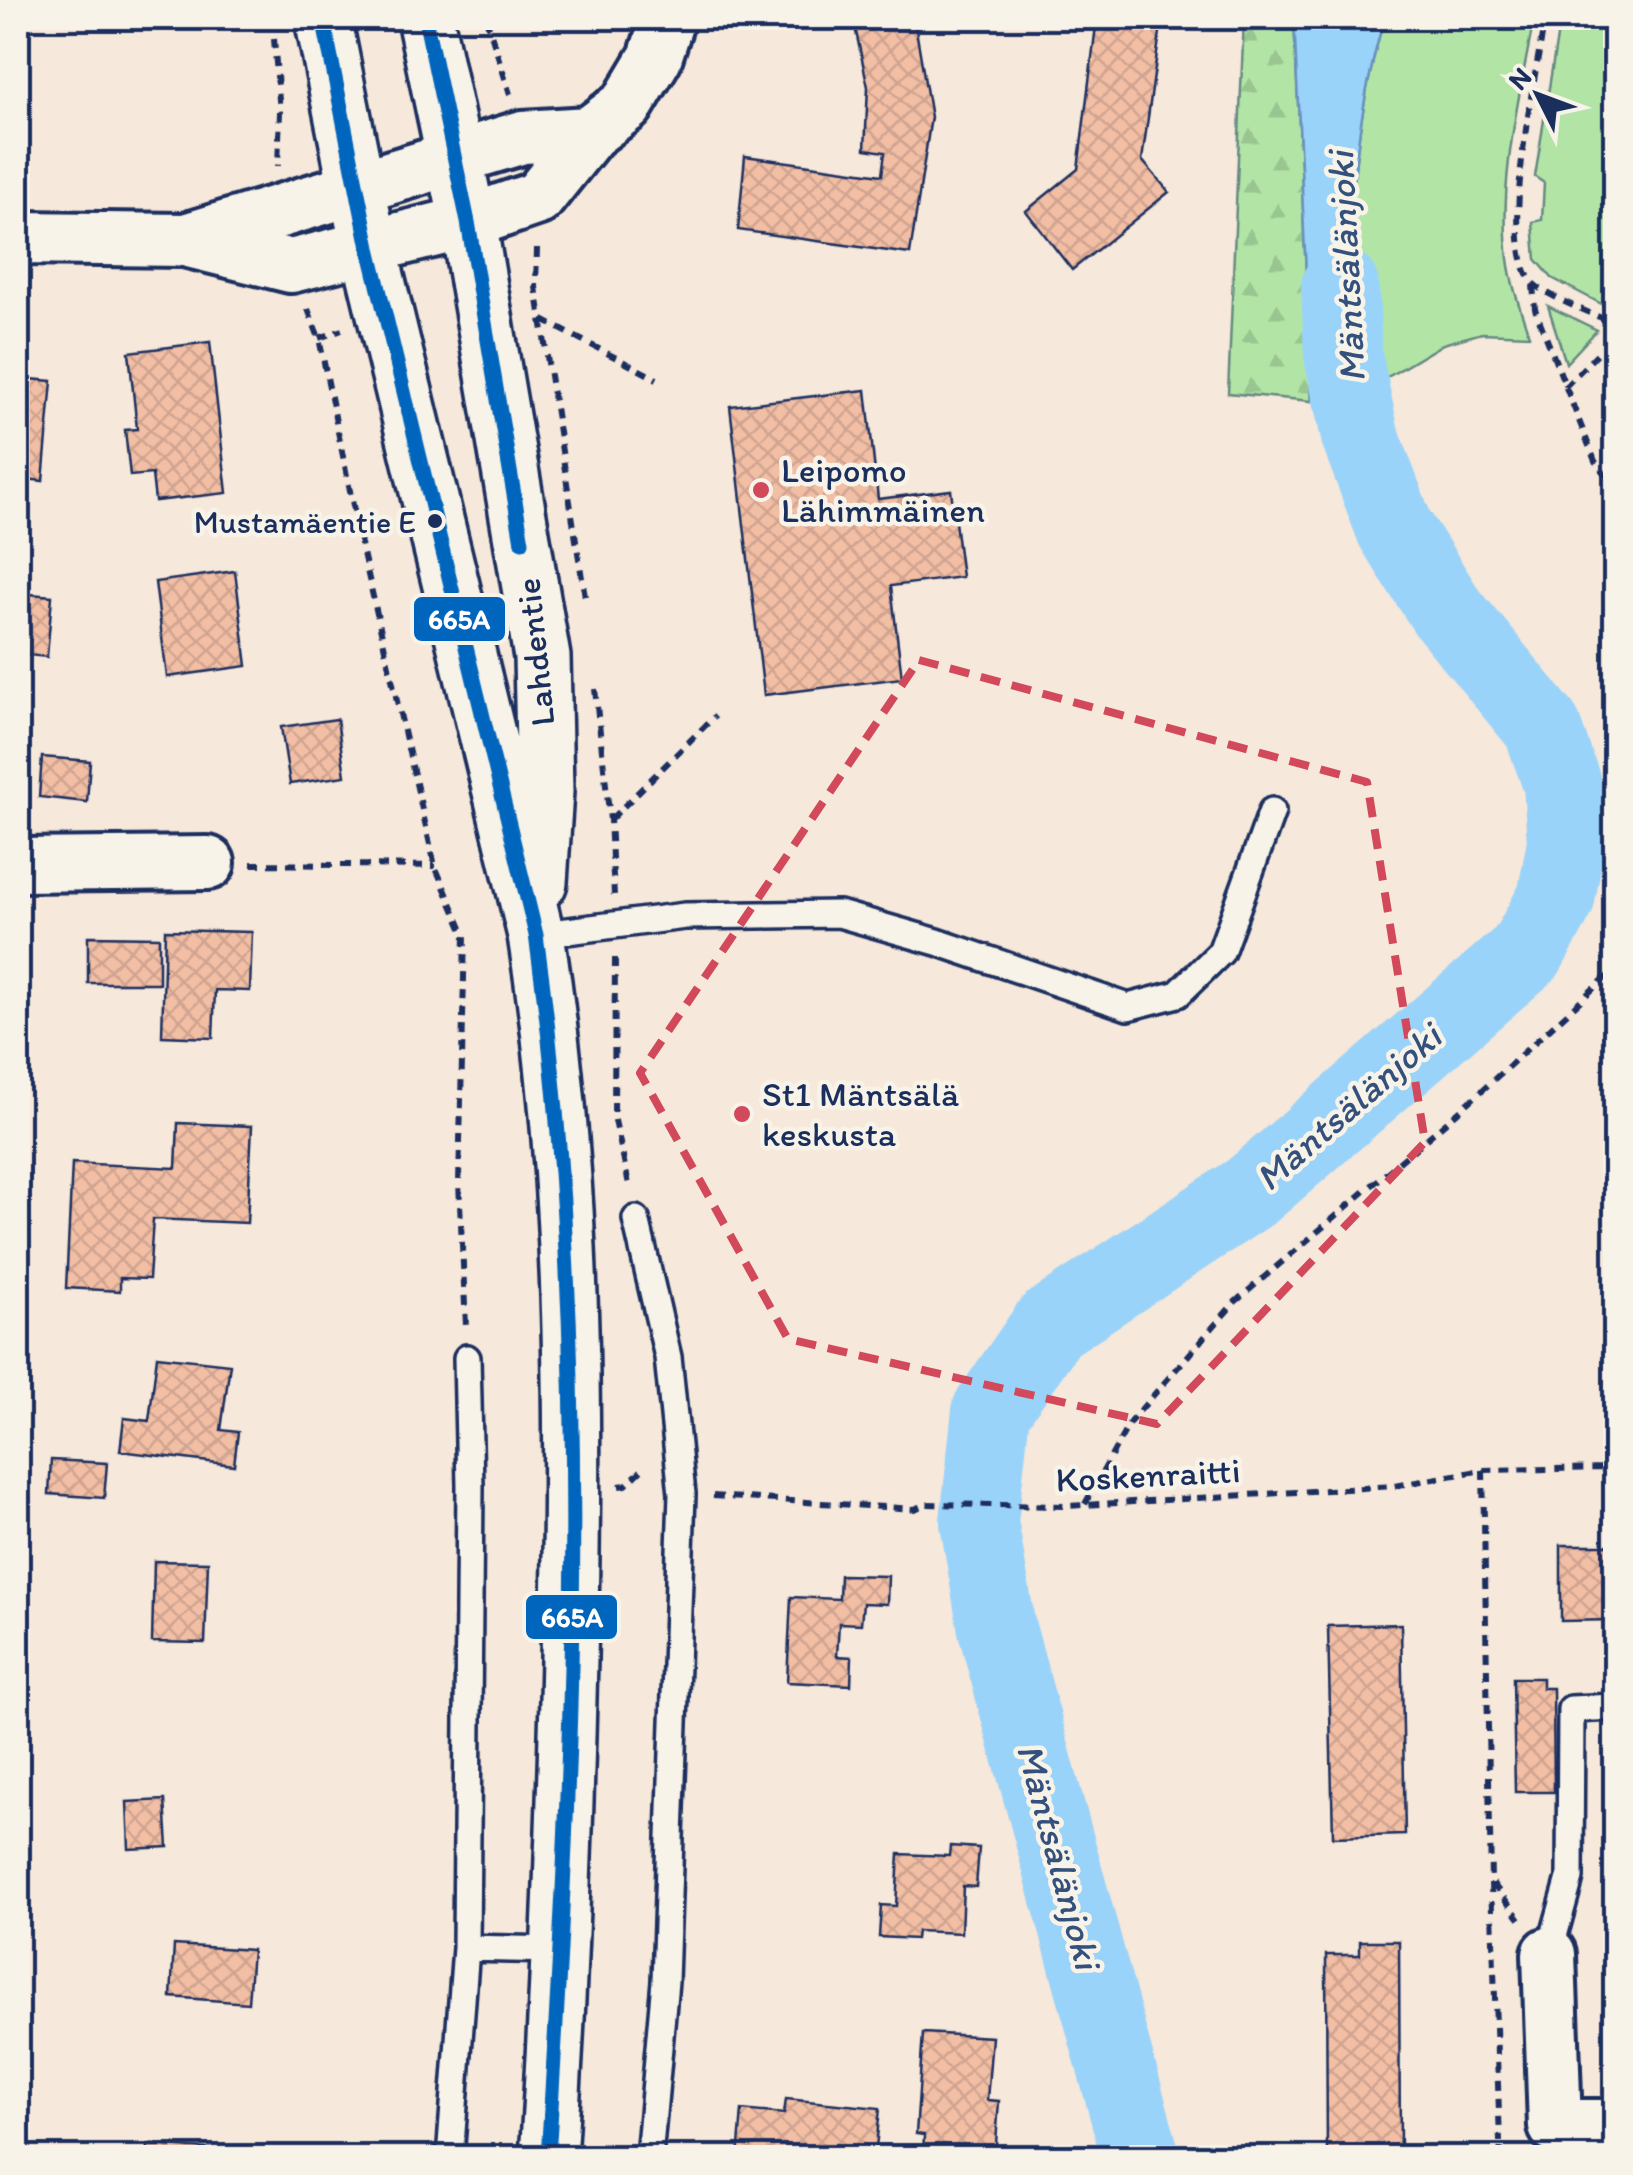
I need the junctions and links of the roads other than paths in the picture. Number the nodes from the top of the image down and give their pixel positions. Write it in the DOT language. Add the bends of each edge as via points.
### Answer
graph roads {
  1 [pos="425,18"];
  2 [pos="668,18"];
  3 [pos="298,27"];
  4 [pos="590,133"];
  5 [pos="454,157"];
  6 [pos="357,188"];
  7 [pos="468,222"];
  8 [pos="18,238"];
  9 [pos="184,240"];
  10 [pos="370,248"];
  11 [pos="1272,811"];
  12 [pos="208,863"];
  13 [pos="18,866"];
  14 [pos="536,935"];
  15 [pos="636,1219"];
  16 [pos="467,1358"];
  17 [pos="1616,1707"];
  18 [pos="466,1948"];
  19 [pos="562,1950"];
  20 [pos="1548,1954"];
  21 [pos="1616,2126"];
  22 [pos="450,2158"];
  23 [pos="548,2158"];
  24 [pos="649,2158"];
  1 -- 5 [label="main road, Lahdentie"];
  2 -- 4 [label="street" via="655,58 627,104"];
  3 -- 6 [label="main road, Lahdentie"];
  4 -- 5 [label="street" via="523,137"];
  4 -- 7 [label="street" via="538,198"];
  5 -- 6 [label="street"];
  5 -- 7 [label="main road, Lahdentie"];
  6 -- 9 [label="street"];
  6 -- 10 [label="main road, Lahdentie"];
  7 -- 10 [label="street"];
  7 -- 14 [label="main road, Lahdentie" via="542,657 546,791"];
  8 -- 9 [label="street"];
  9 -- 10 [label="street" via="291,266"];
  10 -- 14 [label="main road, Lahdentie"];
  11 -- 14 [label="lane" via="1221,952 1178,994 1128,1007 839,914 684,916"];
  12 -- 13 [label="street"];
  14 -- 19 [label="main road, Lahdentie" via="568,1240 574,1488"];
  15 -- 24 [label="lane" via="668,1358 682,1494 665,1980"];
  16 -- 18 [label="lane"];
  17 -- 20 [label="lane" via="1571,1709 1570,1878"];
  18 -- 19 [label="lane"];
  18 -- 22 [label="lane"];
  19 -- 23 [label="main road, Lahdentie"];
  20 -- 21 [label="street" via="1555,2126"];
}
